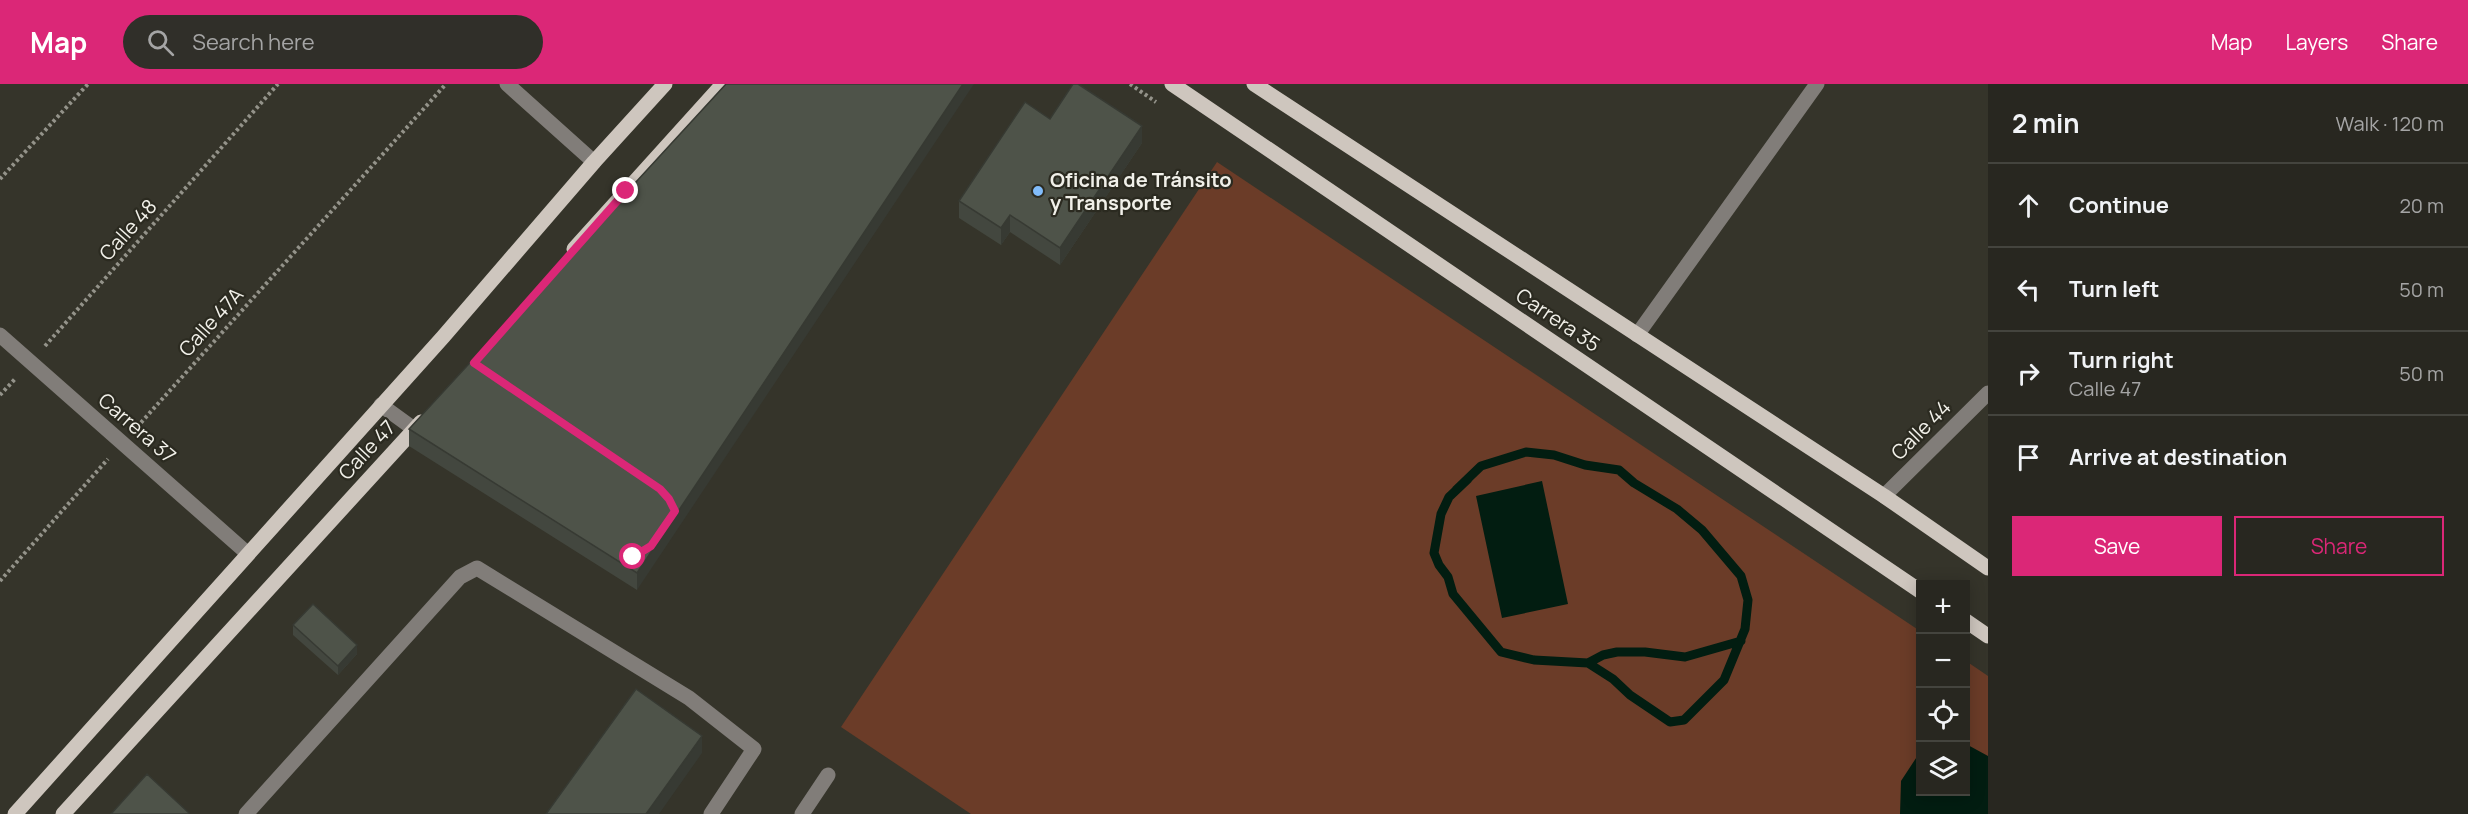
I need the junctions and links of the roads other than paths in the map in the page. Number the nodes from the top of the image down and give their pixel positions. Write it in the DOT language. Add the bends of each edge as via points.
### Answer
graph roads {
  1 [pos="507,84"];
  2 [pos="665,84"];
  3 [pos="723,84"];
  4 [pos="1172,84"];
  5 [pos="1254,84"];
  6 [pos="1817,84"];
  7 [pos="594,162"];
  8 [pos="565,260"];
  9 [pos="0,335"];
  10 [pos="1637,335"];
  11 [pos="1988,393"];
  12 [pos="381,405"];
  13 [pos="429,413"];
  14 [pos="414,430"];
  15 [pos="438,446"];
  16 [pos="1884,496"];
  17 [pos="247,553"];
  18 [pos="1988,568"];
  19 [pos="1916,588"];
  20 [pos="1970,624"];
  21 [pos="1988,636"];
  22 [pos="828,775"];
  23 [pos="15,814"];
  24 [pos="63,814"];
  25 [pos="246,814"];
  26 [pos="711,814"];
  27 [pos="802,814"];
  1 -- 7 [label="street"];
  2 -- 7 [label="main road, Calle 47"];
  3 -- 8 [label="main road"];
  4 -- 19 [label="main road, Carrera 35"];
  5 -- 10 [label="main road, Carrera 35"];
  6 -- 10 [label="street"];
  7 -- 12 [label="main road, Calle 47"];
  9 -- 17 [label="street, Carrera 37"];
  10 -- 16 [label="main road, Carrera 35"];
  11 -- 16 [label="street, Calle 44"];
  12 -- 14 [label="street"];
  12 -- 17 [label="main road, Calle 47"];
  13 -- 14 [label="main road, Calle 47"];
  14 -- 15 [label="street"];
  14 -- 24 [label="main road, Calle 47"];
  16 -- 18 [label="main road, Carrera 35"];
  17 -- 23 [label="main road, Calle 47"];
  20 -- 21 [label="main road"];
  22 -- 27 [label="street"];
  25 -- 26 [label="street" via="460,577 477,568 689,698 754,749"];
}
